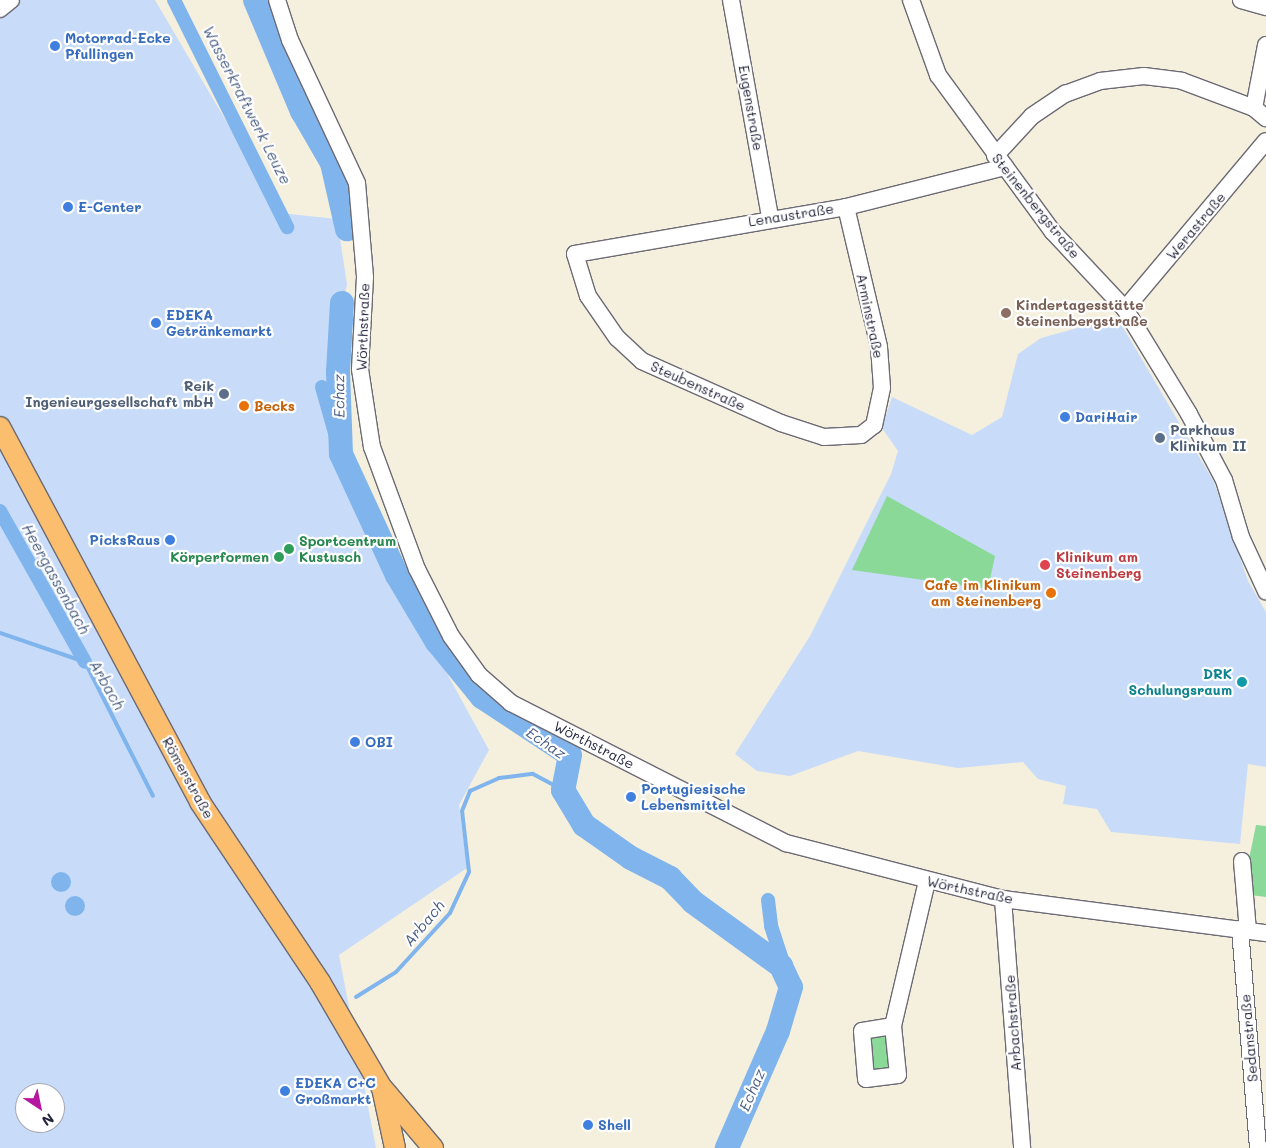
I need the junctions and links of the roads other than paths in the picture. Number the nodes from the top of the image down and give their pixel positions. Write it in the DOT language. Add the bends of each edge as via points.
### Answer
graph roads {
  1 [pos="11,0"];
  2 [pos="277,0"];
  3 [pos="731,0"];
  4 [pos="911,0"];
  5 [pos="1241,0"];
  6 [pos="1266,7"];
  7 [pos="0,9"];
  8 [pos="1266,45"];
  9 [pos="1260,113"];
  10 [pos="1266,141"];
  11 [pos="1000,162"];
  12 [pos="846,207"];
  13 [pos="770,217"];
  14 [pos="575,254"];
  15 [pos="1125,309"];
  16 [pos="874,424"];
  17 [pos="0,427"];
  18 [pos="1266,591"];
  19 [pos="1242,861"];
  20 [pos="926,881"];
  21 [pos="1003,899"];
  22 [pos="1244,930"];
  23 [pos="1266,933"];
  24 [pos="893,1026"];
  25 [pos="382,1088"];
  26 [pos="397,1147"];
  27 [pos="433,1148"];
  28 [pos="1022,1148"];
  29 [pos="1258,1148"];
  1 -- 7 [label="street"];
  2 -- 20 [label="street, Wörthstraße" via="290,40 357,183 366,277 360,369 372,448 417,569 451,636 480,675 511,703 786,843"];
  3 -- 13 [label="street, Eugenstraße"];
  4 -- 11 [label="street, Steinenbergstraße" via="938,75"];
  5 -- 6 [label="street"];
  8 -- 9 [label="street"];
  9 -- 11 [label="street" via="1182,81 1144,76 1100,81 1065,94 1032,116"];
  10 -- 15 [label="street, Werastraße"];
  11 -- 12 [label="street, Lenaustraße"];
  11 -- 15 [label="street, Steinenbergstraße" via="1053,232"];
  12 -- 13 [label="street, Lenaustraße"];
  12 -- 16 [label="street, Arminstraße" via="879,347 882,406"];
  13 -- 14 [label="street, Lenaustraße"];
  14 -- 16 [label="street, Steubenstraße" via="588,296 617,338 642,361 781,423 824,437 861,435"];
  15 -- 18 [label="street, Steinenbergstraße" via="1224,480 1241,537"];
  17 -- 25 [label="main road, Römerstraße" via="200,802 320,982"];
  19 -- 22 [label="street, Sedanstraße"];
  20 -- 21 [label="street, Wörthstraße"];
  20 -- 24 [label="street"];
  21 -- 22 [label="street, Wörthstraße"];
  21 -- 28 [label="street, Arbachstraße"];
  22 -- 23 [label="street, Wörthstraße"];
  22 -- 29 [label="street, Sedanstraße"];
  25 -- 26 [label="main road, Römerstraße"];
  25 -- 27 [label="main road"];
}
